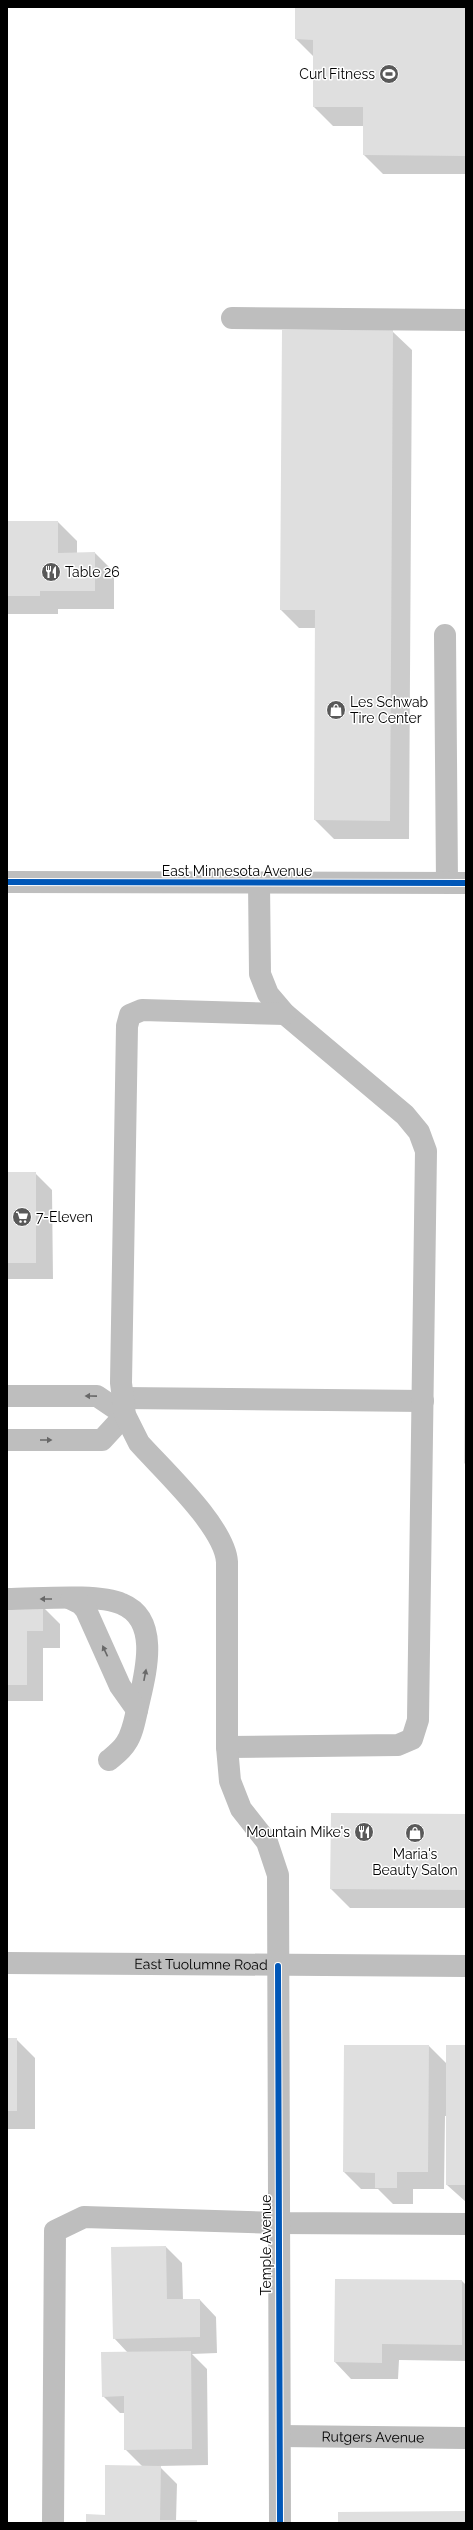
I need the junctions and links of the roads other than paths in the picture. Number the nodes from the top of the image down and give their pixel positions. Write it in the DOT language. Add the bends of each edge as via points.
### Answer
graph roads {
  1 [pos="232,318"];
  2 [pos="466,320"];
  3 [pos="445,635"];
  4 [pos="7,882"];
  5 [pos="259,883"];
  6 [pos="456,883"];
  7 [pos="285,1014"];
  8 [pos="7,1396"];
  9 [pos="423,1401"];
  10 [pos="124,1406"];
  11 [pos="7,1440"];
  12 [pos="7,1599"];
  13 [pos="71,1599"];
  14 [pos="137,1710"];
  15 [pos="226,1747"];
  16 [pos="109,1760"];
  17 [pos="7,1963"];
  18 [pos="278,1966"];
  19 [pos="466,1966"];
  20 [pos="278,2224"];
  21 [pos="466,2224"];
  22 [pos="280,2436"];
  23 [pos="466,2438"];
  24 [pos="54,2523"];
  25 [pos="280,2523"];
  1 -- 2 [label="street"];
  3 -- 6 [label="street"];
  4 -- 5 [label="street, East Minnesota Avenue"];
  5 -- 6 [label="street, East Minnesota Avenue"];
  5 -- 7 [label="street" via="260,974 268,994"];
  7 -- 9 [label="street" via="405,1115 419,1132 424,1143 428,1159"];
  7 -- 10 [label="street" via="142,1010 135,1011 128,1018"];
  10 -- 8 [label="street, one-way" via="97,1396"];
  9 -- 10 [label="street"];
  9 -- 15 [label="street" via="418,1720 415,1734 408,1742 398,1745"];
  11 -- 10 [label="street, one-way" via="102,1440"];
  10 -- 15 [label="street, Temple Avenue" via="139,1443 207,1520 224,1546 227,1562"];
  13 -- 12 [label="street, one-way"];
  14 -- 13 [label="street, one-way" via="120,1686 86,1610"];
  14 -- 13 [label="street, one-way" via="147,1656 146,1638 140,1621 132,1610 116,1601"];
  14 -- 16 [label="street" via="126,1743"];
  15 -- 18 [label="street, Temple Avenue" via="230,1781 237,1801 267,1842 278,1875"];
  17 -- 18 [label="street, East Tuolumne Road"];
  18 -- 19 [label="street, East Tuolumne Road"];
  18 -- 20 [label="street, Temple Avenue"];
  20 -- 21 [label="street"];
  20 -- 22 [label="street, Temple Avenue"];
  20 -- 24 [label="street" via="84,2217 55,2231"];
  22 -- 23 [label="street, Rutgers Avenue"];
  22 -- 25 [label="street, Temple Avenue"];
}
